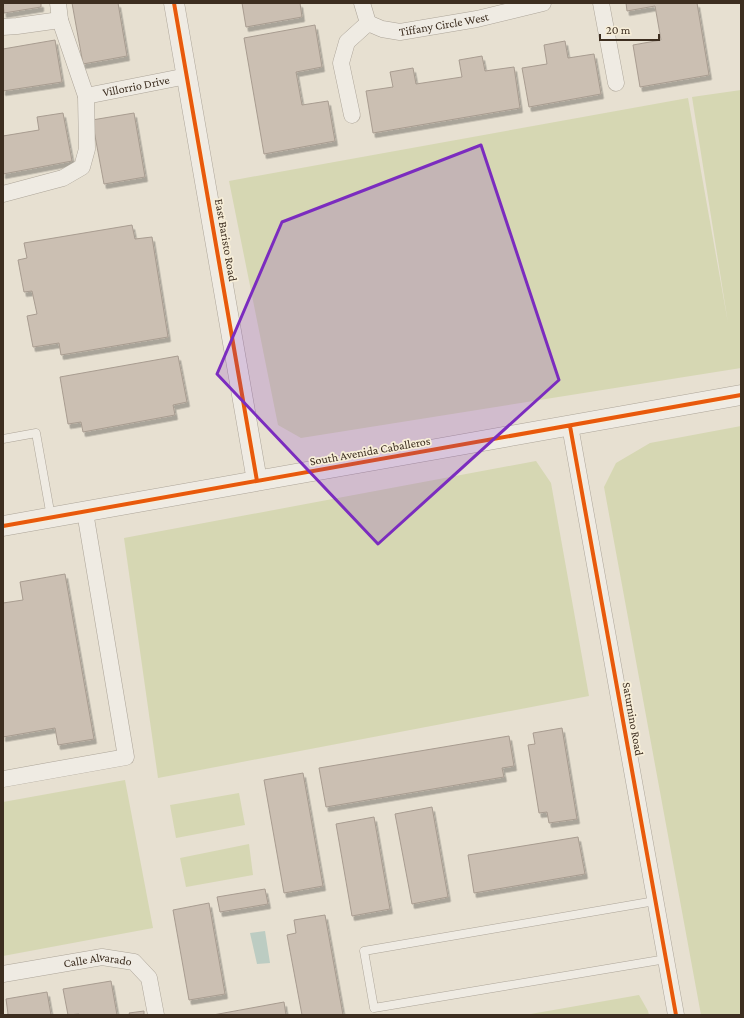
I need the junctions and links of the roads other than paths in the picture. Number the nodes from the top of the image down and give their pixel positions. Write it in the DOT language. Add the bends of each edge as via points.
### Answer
graph roads {
  1 [pos="58,3"];
  2 [pos="174,3"];
  3 [pos="362,3"];
  4 [pos="543,3"];
  5 [pos="601,3"];
  6 [pos="60,20"];
  7 [pos="368,24"];
  8 [pos="3,27"];
  9 [pos="187,76"];
  10 [pos="616,83"];
  11 [pos="86,96"];
  12 [pos="352,115"];
  13 [pos="3,194"];
  14 [pos="741,395"];
  15 [pos="570,426"];
  16 [pos="3,439"];
  17 [pos="258,481"];
  18 [pos="85,512"];
  19 [pos="51,518"];
  20 [pos="3,526"];
  21 [pos="3,779"];
  22 [pos="655,901"];
  23 [pos="666,959"];
  24 [pos="3,974"];
  25 [pos="156,1015"];
  26 [pos="676,1015"];
  1 -- 6 [label="street"];
  2 -- 9 [label="street, East Baristo Road"];
  3 -- 7 [label="street"];
  4 -- 7 [label="street, Tiffany Circle West" via="477,19 400,32 382,30"];
  5 -- 10 [label="street"];
  6 -- 8 [label="street"];
  6 -- 11 [label="street"];
  7 -- 12 [label="street" via="347,42 341,63"];
  9 -- 11 [label="street, Villorrio Drive"];
  9 -- 17 [label="street, East Baristo Road"];
  11 -- 13 [label="street" via="87,148 82,166 63,178"];
  14 -- 15 [label="street, South Avenida Caballeros"];
  15 -- 17 [label="street, South Avenida Caballeros"];
  15 -- 22 [label="street, Saturnino Road"];
  16 -- 19 [label="lane" via="36,433"];
  17 -- 18 [label="street, South Avenida Caballeros"];
  18 -- 19 [label="street, South Avenida Caballeros"];
  18 -- 21 [label="street" via="126,757"];
  19 -- 20 [label="street, South Avenida Caballeros"];
  22 -- 23 [label="street, Saturnino Road"];
  22 -- 23 [label="lane" via="364,951 372,1000 374,1008"];
  23 -- 26 [label="street, Saturnino Road"];
  24 -- 25 [label="street, Calle Alvarado" via="102,957 134,962 149,978"];
}
